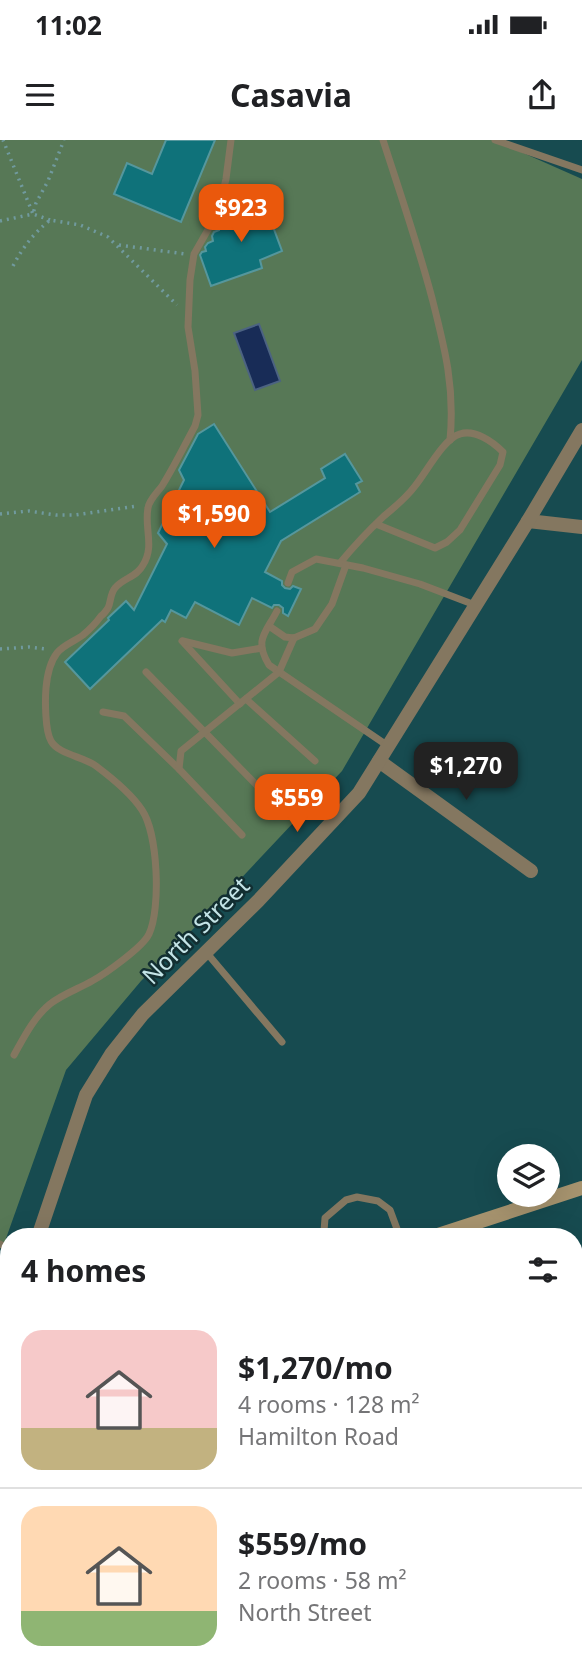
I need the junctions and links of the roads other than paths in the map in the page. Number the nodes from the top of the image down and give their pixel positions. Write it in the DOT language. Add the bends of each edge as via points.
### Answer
graph roads {
  1 [pos="231,140"];
  2 [pos="383,140"];
  3 [pos="495,140"];
  4 [pos="582,170"];
  5 [pos="582,430"];
  6 [pos="450,441"];
  7 [pos="528,521"];
  8 [pos="376,524"];
  9 [pos="582,527"];
  10 [pos="343,564"];
  11 [pos="288,583"];
  12 [pos="476,606"];
  13 [pos="277,611"];
  14 [pos="269,626"];
  15 [pos="294,638"];
  16 [pos="261,649"];
  17 [pos="279,672"];
  18 [pos="146,673"];
  19 [pos="243,701"];
  20 [pos="103,712"];
  21 [pos="205,732"];
  22 [pos="388,746"];
  23 [pos="315,761"];
  24 [pos="379,761"];
  25 [pos="179,769"];
  26 [pos="278,807"];
  27 [pos="242,835"];
  28 [pos="531,871"];
  29 [pos="206,952"];
  30 [pos="282,1042"];
  31 [pos="13,1055"];
  32 [pos="582,1188"];
  33 [pos="41,1228"];
  34 [pos="324,1228"];
  35 [pos="397,1228"];
  36 [pos="460,1228"];
  1 -- 31 [label="lane" via="220,204 194,254 190,280 188,327 195,371 195,426 148,505 149,550 144,564 114,589 99,619 56,654 46,689 51,741 95,765 144,811 153,839 156,905 149,934 141,944 93,980 48,1005"];
  2 -- 6 [label="lane" via="446,351"];
  3 -- 4 [label="lane"];
  5 -- 7 [label="street, North Street"];
  6 -- 8 [label="lane" via="414,489"];
  6 -- 8 [label="lane" via="458,434 473,433 503,452 500,466 460,530 435,548"];
  7 -- 9 [label="street"];
  7 -- 12 [label="street, North Street"];
  8 -- 10 [label="lane"];
  10 -- 11 [label="lane" via="316,559 292,572"];
  10 -- 12 [label="lane" via="420,584"];
  10 -- 15 [label="lane" via="332,604 315,629"];
  12 -- 22 [label="street, North Street"];
  13 -- 14 [label="lane"];
  14 -- 15 [label="lane"];
  14 -- 16 [label="lane"];
  15 -- 17 [label="lane"];
  16 -- 17 [label="lane" via="269,665"];
  16 -- 19 [label="lane" via="232,653 182,641"];
  17 -- 19 [label="lane"];
  17 -- 22 [label="lane"];
  18 -- 21 [label="lane"];
  19 -- 21 [label="lane"];
  19 -- 23 [label="lane"];
  20 -- 25 [label="lane" via="124,716"];
  21 -- 25 [label="lane" via="181,751"];
  21 -- 26 [label="lane"];
  22 -- 24 [label="street, North Street"];
  24 -- 28 [label="street"];
  24 -- 29 [label="street, North Street" via="359,793"];
  25 -- 27 [label="lane"];
  29 -- 30 [label="lane"];
  29 -- 33 [label="street, North Street" via="143,1014 86,1095"];
  32 -- 36 [label="main road"];
  34 -- 35 [label="lane" via="325,1217 357,1197 378,1201 390,1210"];
}
